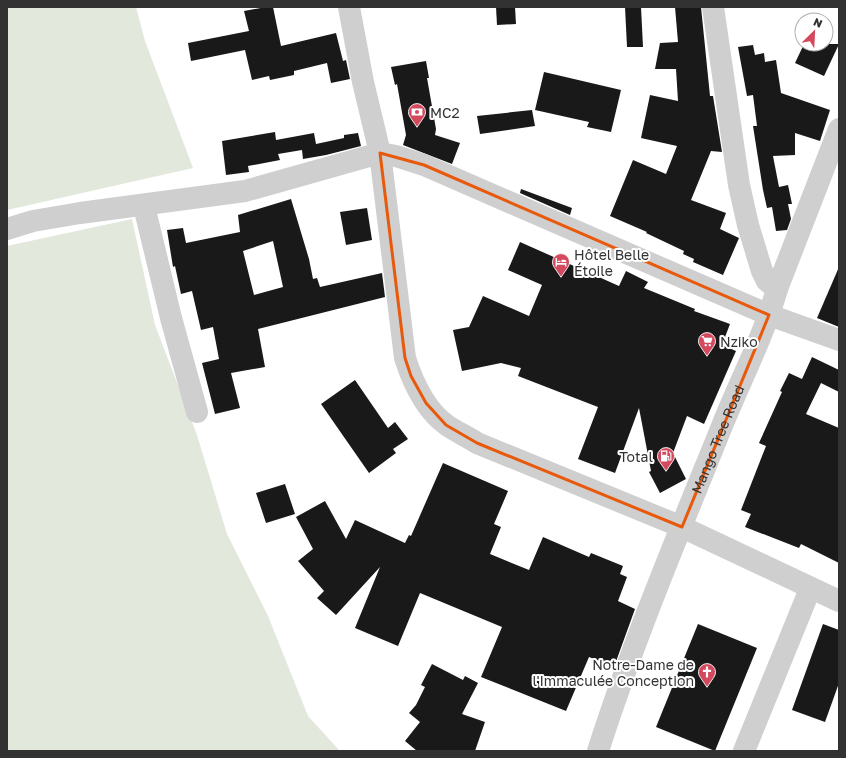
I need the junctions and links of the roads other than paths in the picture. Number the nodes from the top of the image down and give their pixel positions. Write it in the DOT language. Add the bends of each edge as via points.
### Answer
graph roads {
  1 [pos="350,7"];
  2 [pos="713,7"];
  3 [pos="839,129"];
  4 [pos="380,153"];
  5 [pos="144,206"];
  6 [pos="7,229"];
  7 [pos="777,289"];
  8 [pos="769,315"];
  9 [pos="839,340"];
  10 [pos="198,412"];
  11 [pos="682,527"];
  12 [pos="810,589"];
  13 [pos="839,601"];
  14 [pos="598,751"];
  15 [pos="744,751"];
  1 -- 4 [label="street" via="363,82"];
  2 -- 7 [label="street" via="739,185 748,225 762,270 767,281"];
  3 -- 7 [label="street, Mango Tree Road"];
  4 -- 5 [label="street" via="245,191"];
  4 -- 8 [label="street" via="424,165"];
  4 -- 11 [label="street" via="405,358 411,376 426,403 446,425 477,443"];
  5 -- 6 [label="street" via="41,220"];
  5 -- 10 [label="street" via="171,318"];
  7 -- 8 [label="street, Mango Tree Road"];
  8 -- 9 [label="street"];
  8 -- 11 [label="street, Mango Tree Road"];
  11 -- 12 [label="street"];
  11 -- 14 [label="street, Mango Tree Road" via="618,687"];
  12 -- 13 [label="street"];
  12 -- 15 [label="street"];
}
